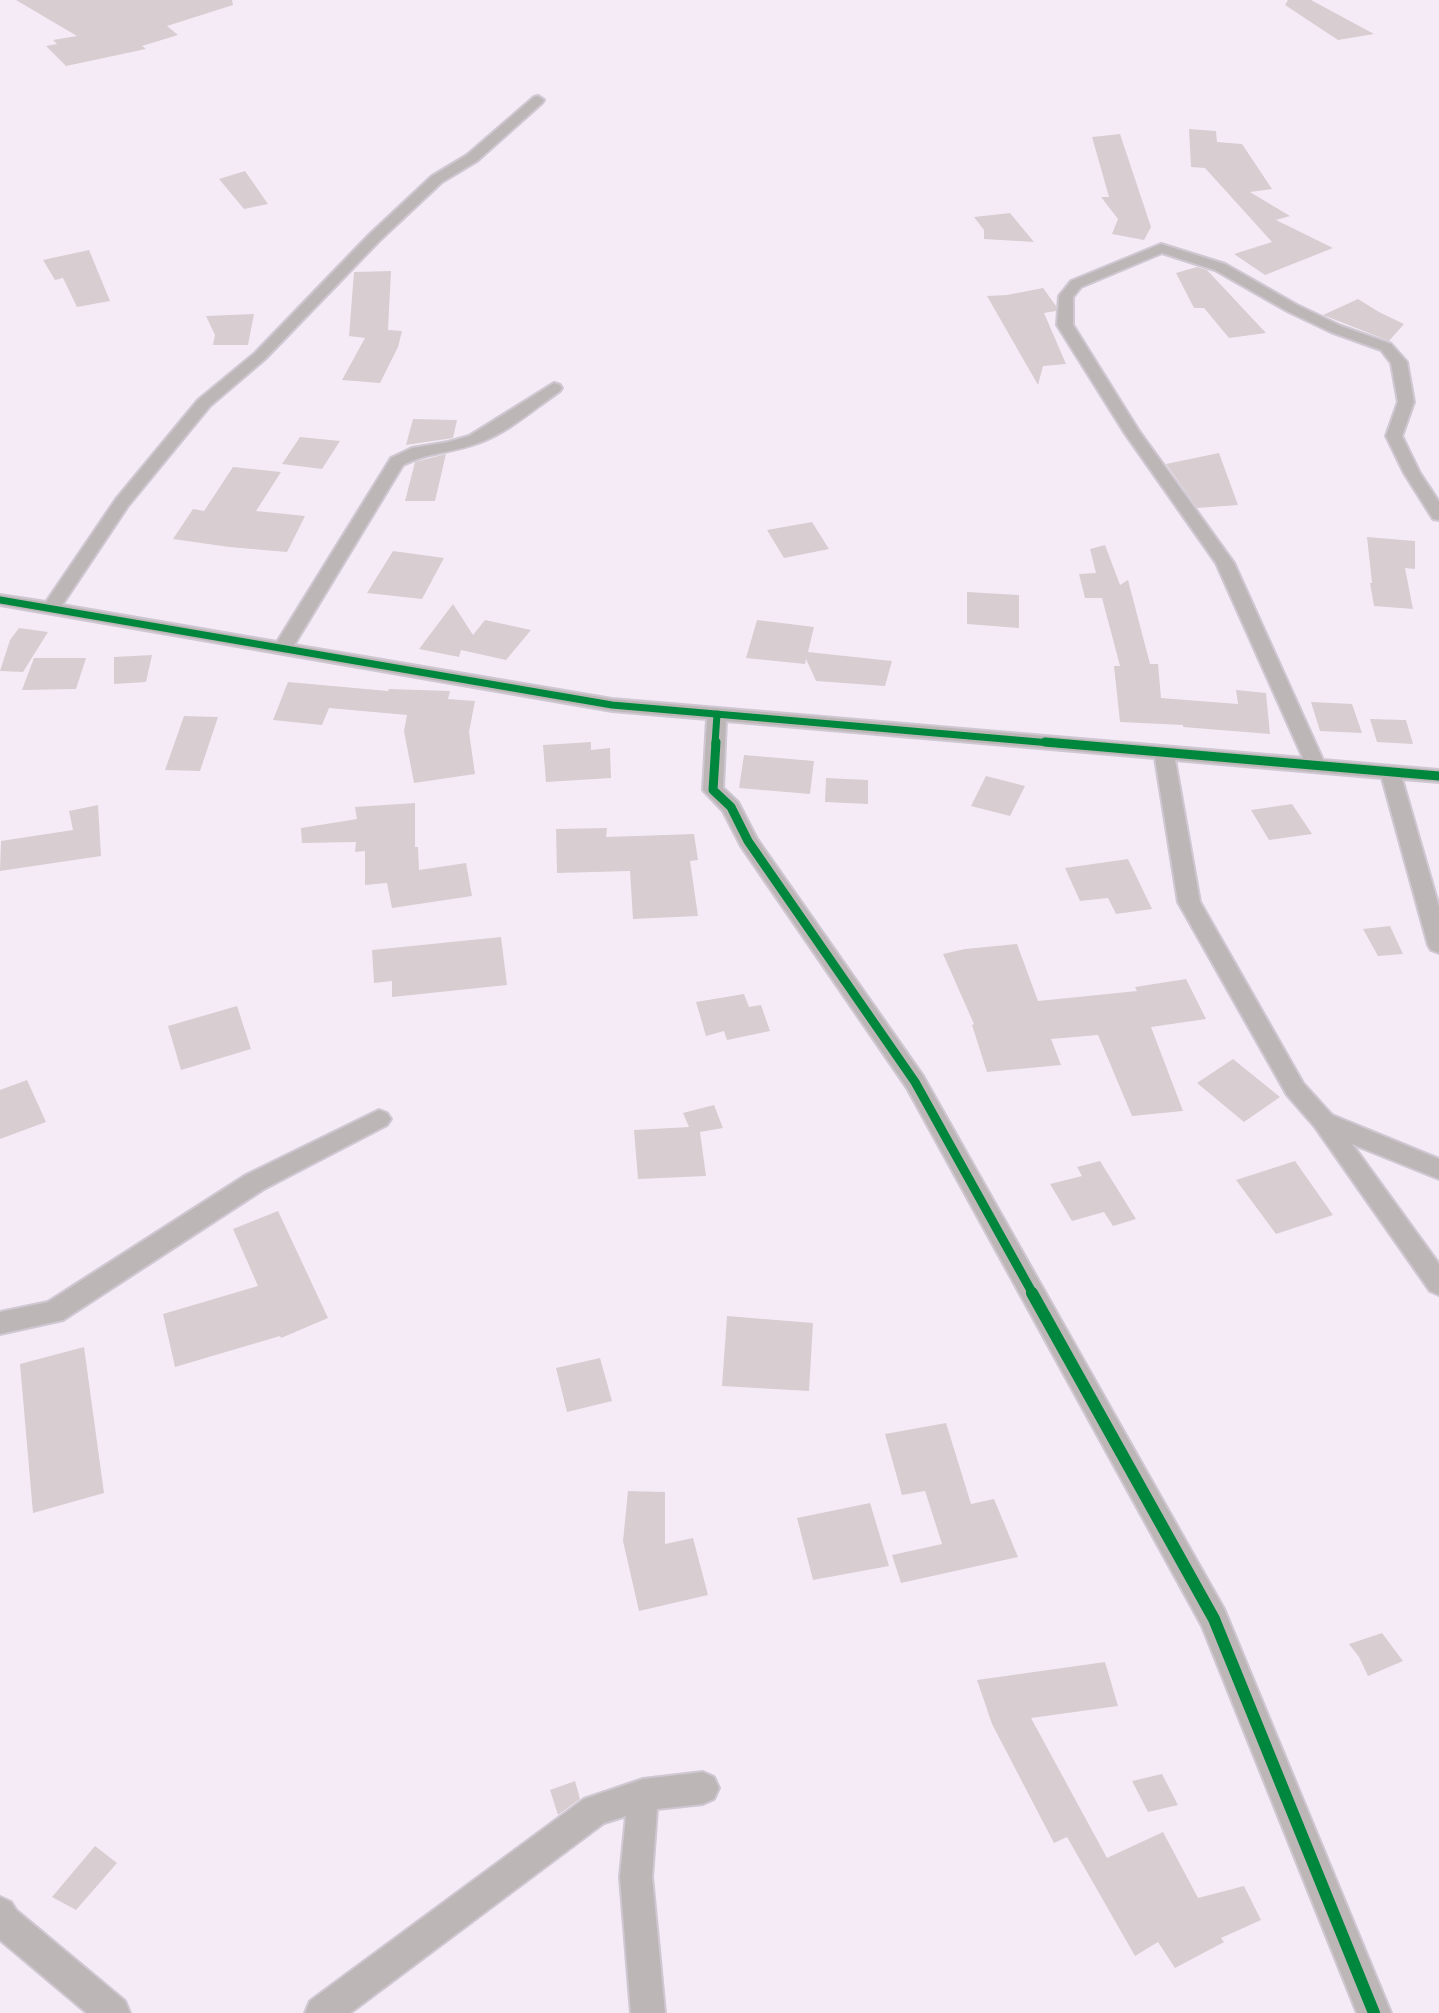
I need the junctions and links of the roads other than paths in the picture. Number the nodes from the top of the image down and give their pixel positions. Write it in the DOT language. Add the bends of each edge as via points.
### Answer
graph roads {
  1 [pos="538,100"];
  2 [pos="554,388"];
  3 [pos="1439,515"];
  4 [pos="0,600"];
  5 [pos="52,607"];
  6 [pos="284,647"];
  7 [pos="717,714"];
  8 [pos="1164,752"];
  9 [pos="1316,765"];
  10 [pos="1390,771"];
  11 [pos="1439,776"];
  12 [pos="1439,945"];
  13 [pos="379,1119"];
  14 [pos="1323,1121"];
  15 [pos="1439,1169"];
  16 [pos="1439,1284"];
  17 [pos="0,1323"];
  18 [pos="703,1788"];
  19 [pos="643,1795"];
  20 [pos="0,1913"];
  21 [pos="113,2013"];
  22 [pos="322,2013"];
  23 [pos="648,2013"];
  24 [pos="1374,2013"];
  1 -- 5 [label="street" via="472,158 437,178 260,356 204,403 122,503"];
  2 -- 6 [label="street" via="475,439 418,451 397,462"];
  3 -- 9 [label="street" via="1394,436 1406,402 1399,362 1386,347 1336,329 1221,267 1161,248 1076,284 1066,297 1065,325 1131,432 1225,563"];
  4 -- 5 [label="street"];
  5 -- 6 [label="street"];
  6 -- 7 [label="street" via="612,705"];
  7 -- 8 [label="street"];
  7 -- 24 [label="street" via="713,790 731,807 748,840 915,1082 1214,1619"];
  8 -- 9 [label="street"];
  8 -- 14 [label="street" via="1189,902 1295,1089"];
  9 -- 10 [label="street"];
  10 -- 11 [label="street"];
  10 -- 12 [label="street"];
  13 -- 17 [label="street" via="255,1182 54,1312"];
  14 -- 15 [label="street"];
  14 -- 16 [label="street"];
  18 -- 19 [label="street"];
  19 -- 22 [label="street" via="595,1810"];
  19 -- 23 [label="street" via="636,1877"];
  20 -- 21 [label="street" via="4,1922"];
}
